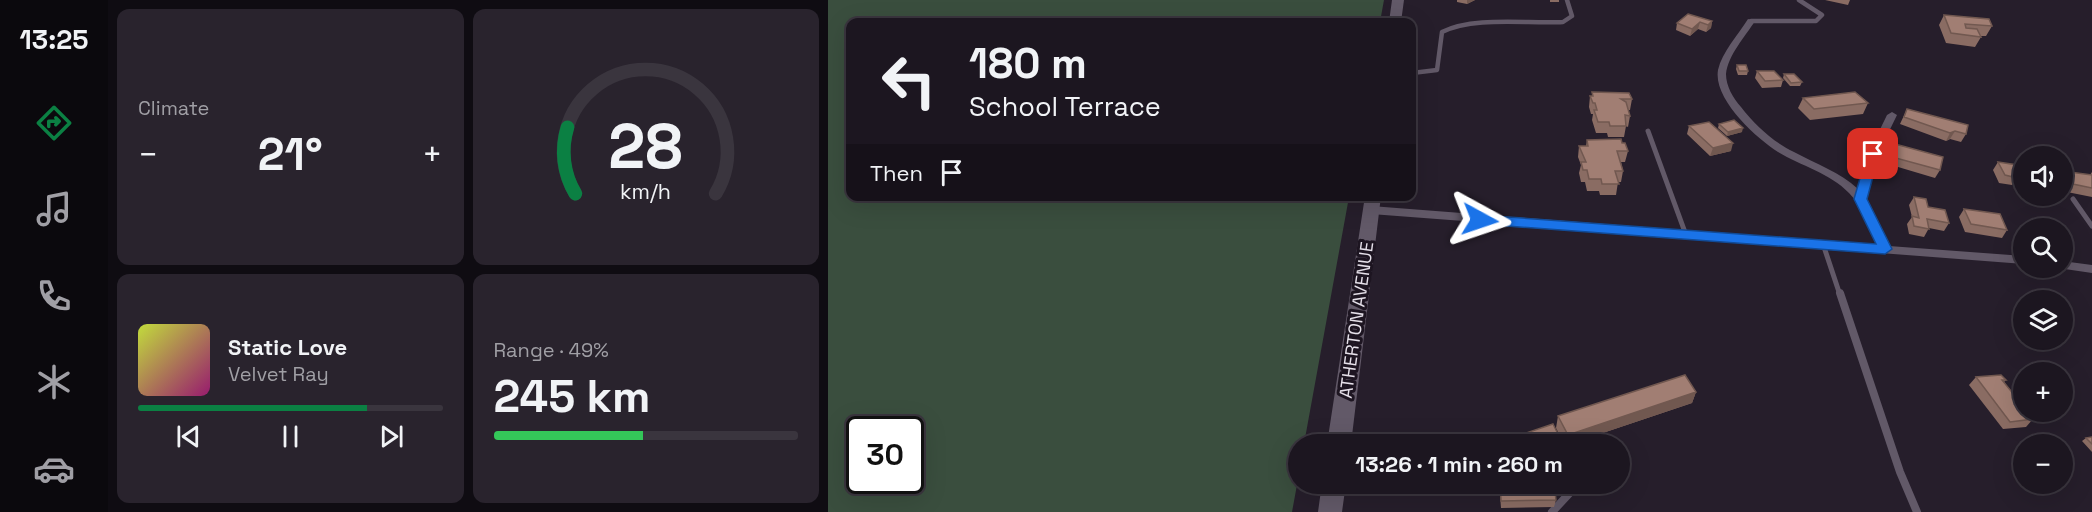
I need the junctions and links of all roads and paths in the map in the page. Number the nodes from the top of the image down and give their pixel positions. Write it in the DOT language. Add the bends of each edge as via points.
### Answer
graph roads {
  1 [pos="1398,0"];
  2 [pos="1567,0"];
  3 [pos="1799,0"];
  4 [pos="1396,18"];
  5 [pos="1751,21"];
  6 [pos="1416,73"];
  7 [pos="1892,115"];
  8 [pos="1648,131"];
  9 [pos="1860,199"];
  10 [pos="2073,199"];
  11 [pos="1372,203"];
  12 [pos="2092,226"];
  13 [pos="1686,235"];
  14 [pos="1823,244"];
  15 [pos="1885,249"];
  16 [pos="2013,259"];
  17 [pos="2073,266"];
  18 [pos="2092,269"];
  19 [pos="1341,434"];
  20 [pos="1332,494"];
  21 [pos="1569,494"];
  22 [pos="1330,512"];
  23 [pos="1552,512"];
  24 [pos="1917,512"];
  1 -- 4 [label="main road"];
  2 -- 6 [label="lane" via="1572,16 1563,22 1445,29 1437,70"];
  3 -- 5 [label="lane" via="1822,15 1816,21"];
  5 -- 9 [label="street" via="1722,75 1726,95 1749,123 1779,148 1836,177"];
  7 -- 9 [label="street" via="1873,154"];
  8 -- 13 [label="lane"];
  9 -- 15 [label="street"];
  10 -- 12 [label="lane"];
  11 -- 13 [label="street"];
  11 -- 19 [label="main road, ATHERTON AVENUE"];
  13 -- 14 [label="street"];
  14 -- 15 [label="street"];
  14 -- 24 [label="lane"];
  15 -- 16 [label="street"];
  17 -- 18 [label="street"];
  20 -- 22 [label="main road"];
  21 -- 23 [label="lane"];
}
